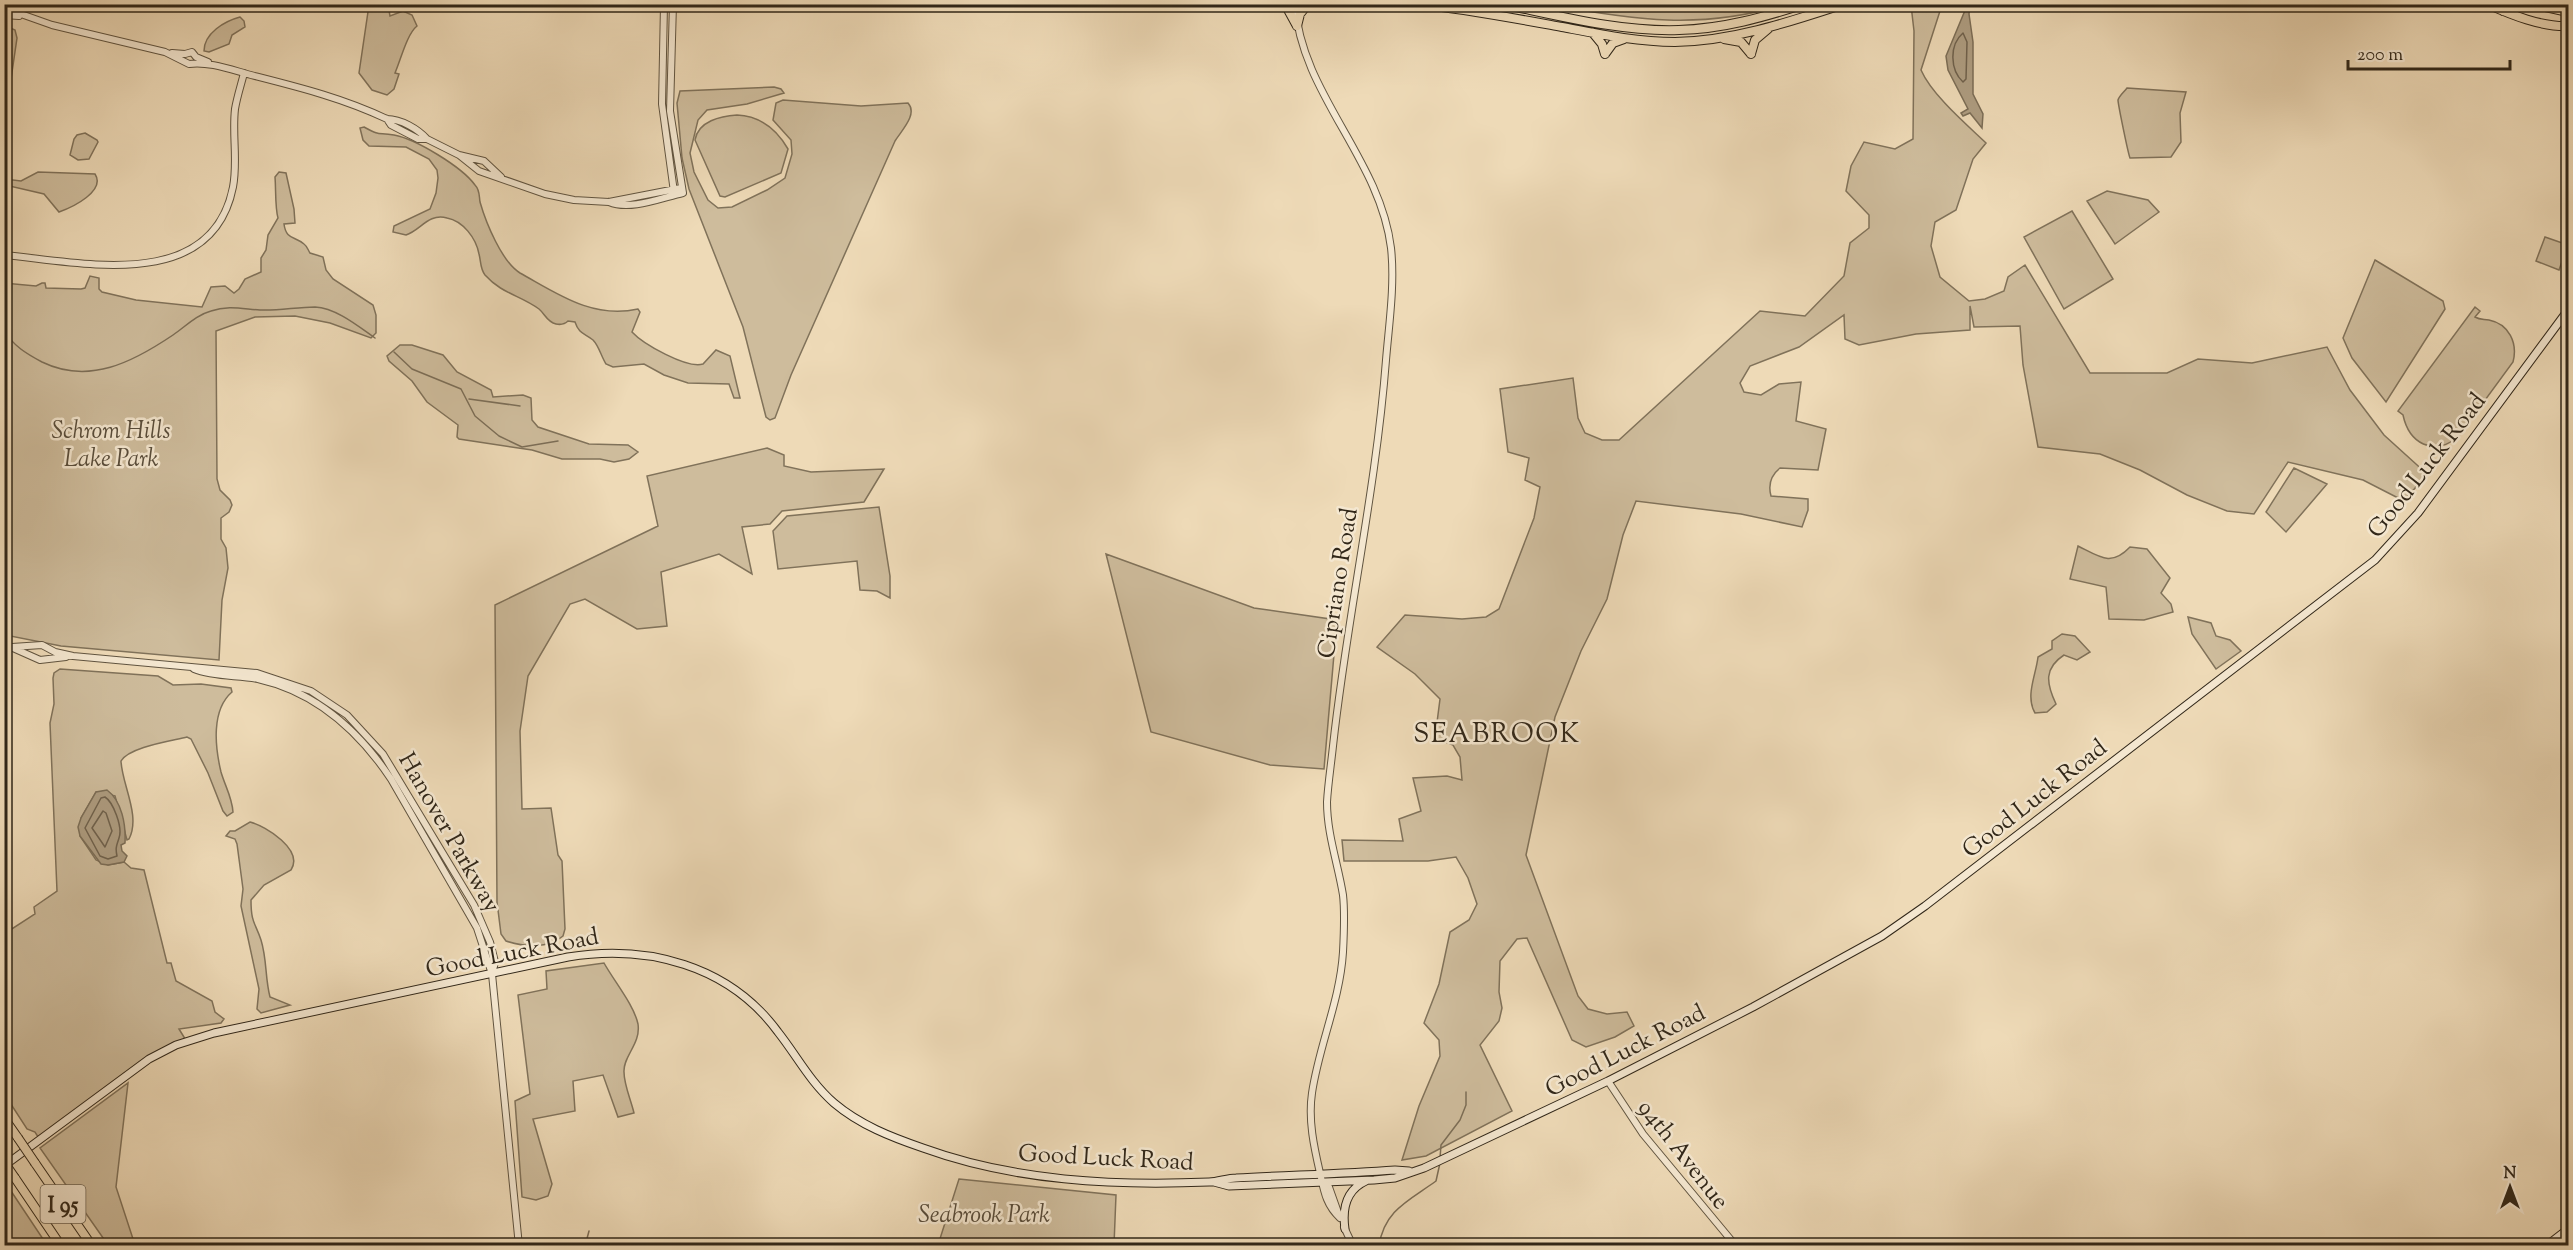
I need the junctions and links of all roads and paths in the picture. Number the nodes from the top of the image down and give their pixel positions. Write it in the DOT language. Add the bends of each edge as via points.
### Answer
graph roads {
  1 [pos="664,4"];
  2 [pos="673,4"];
  3 [pos="1285,4"];
  4 [pos="1295,4"];
  5 [pos="1308,4"];
  6 [pos="1417,4"];
  7 [pos="1502,4"];
  8 [pos="1805,4"];
  9 [pos="1844,4"];
  10 [pos="2487,4"];
  11 [pos="2519,4"];
  12 [pos="2532,4"];
  13 [pos="4,8"];
  14 [pos="2503,11"];
  15 [pos="2568,11"];
  16 [pos="4,15"];
  17 [pos="22,16"];
  18 [pos="1297,26"];
  19 [pos="2568,26"];
  20 [pos="1770,27"];
  21 [pos="1593,33"];
  22 [pos="1628,38"];
  23 [pos="1720,38"];
  24 [pos="184,57"];
  25 [pos="195,60"];
  26 [pos="244,73"];
  27 [pos="459,156"];
  28 [pos="482,168"];
  29 [pos="678,192"];
  30 [pos="4,255"];
  31 [pos="2568,310"];
  32 [pos="8,645"];
  33 [pos="36,647"];
  34 [pos="48,649"];
  35 [pos="73,657"];
  36 [pos="35,658"];
  37 [pos="45,659"];
  38 [pos="492,974"];
  39 [pos="1608,1081"];
  40 [pos="4,1118"];
  41 [pos="4,1164"];
  42 [pos="1411,1172"];
  43 [pos="1321,1178"];
  44 [pos="1374,1180"];
  45 [pos="2568,1228"];
  46 [pos="1345,1229"];
  47 [pos="61,1245"];
  48 [pos="92,1245"];
  49 [pos="519,1245"];
  50 [pos="1353,1245"];
  51 [pos="1736,1245"];
  52 [pos="2546,1245"];
  1 -- 29 [label="street" via="662,104"];
  2 -- 29 [label="street" via="670,111"];
  3 -- 18 [label="main road"];
  4 -- 18 [label="street, Cipriano Road"];
  5 -- 18 [label="main road"];
  6 -- 21 [label="main road"];
  7 -- 8 [label="main road" via="1634,28 1678,30 1744,22"];
  9 -- 20 [label="main road"];
  10 -- 14 [label="main road"];
  11 -- 14 [label="main road"];
  12 -- 15 [label="main road"];
  13 -- 17 [label="street"];
  14 -- 19 [label="main road"];
  16 -- 17 [label="street"];
  17 -- 24 [label="street"];
  18 -- 43 [label="street, Cipriano Road" via="1309,66 1374,188 1387,227 1392,270 1380,426 1343,667 1327,804 1344,925 1338,991 1312,1091 1312,1134"];
  20 -- 23 [label="main road"];
  20 -- 23 [label="main road" via="1755,40 1751,54 1740,42"];
  21 -- 22 [label="main road"];
  21 -- 22 [label="main road" via="1605,54 1613,43"];
  22 -- 23 [label="main road" via="1677,42"];
  24 -- 25 [label="street" via="189,64"];
  24 -- 25 [label="street" via="192,52"];
  25 -- 26 [label="street"];
  26 -- 27 [label="street" via="325,94 394,119"];
  26 -- 30 [label="street" via="235,109 230,198 211,231 190,249 167,260 137,265"];
  27 -- 28 [label="street"];
  27 -- 28 [label="street" via="478,161"];
  28 -- 29 [label="street" via="533,190 616,205"];
  31 -- 39 [label="main road, Good Luck Road" via="2418,513 2369,565 1897,926 1753,1007"];
  32 -- 33 [label="street"];
  32 -- 36 [label="street"];
  33 -- 34 [label="street"];
  33 -- 36 [label="street"];
  34 -- 35 [label="street, Hanover Parkway"];
  34 -- 37 [label="street"];
  35 -- 37 [label="street, Hanover Parkway"];
  35 -- 38 [label="street, Hanover Parkway" via="243,671 282,680 330,703 358,725 383,754 474,905 490,942 495,962"];
  36 -- 37 [label="street"];
  38 -- 41 [label="main road, Good Luck Road" via="214,1033 176,1045 135,1069"];
  38 -- 43 [label="main road, Good Luck Road" via="605,952 666,958 713,975 743,994 778,1032 817,1087 845,1111 886,1134 956,1159 1039,1176 1114,1182 1214,1182 1229,1186"];
  38 -- 49 [label="street, Hanover Parkway"];
  39 -- 42 [label="main road, Good Luck Road"];
  39 -- 51 [label="street, 94th Avenue" via="1643,1134"];
  40 -- 48 [label="highway, I 95, bridge"];
  41 -- 47 [label="highway, I 95, bridge"];
  42 -- 43 [label="main road, Good Luck Road" via="1395,1170"];
  42 -- 44 [label="main road, Good Luck Road"];
  43 -- 44 [label="main road, Good Luck Road"];
  43 -- 46 [label="street, Cipriano Road" via="1326,1198"];
  44 -- 46 [label="main road" via="1358,1185 1349,1196 1344,1208"];
  45 -- 52 [label="main road"];
  46 -- 50 [label="street, Cipriano Road"];
}
